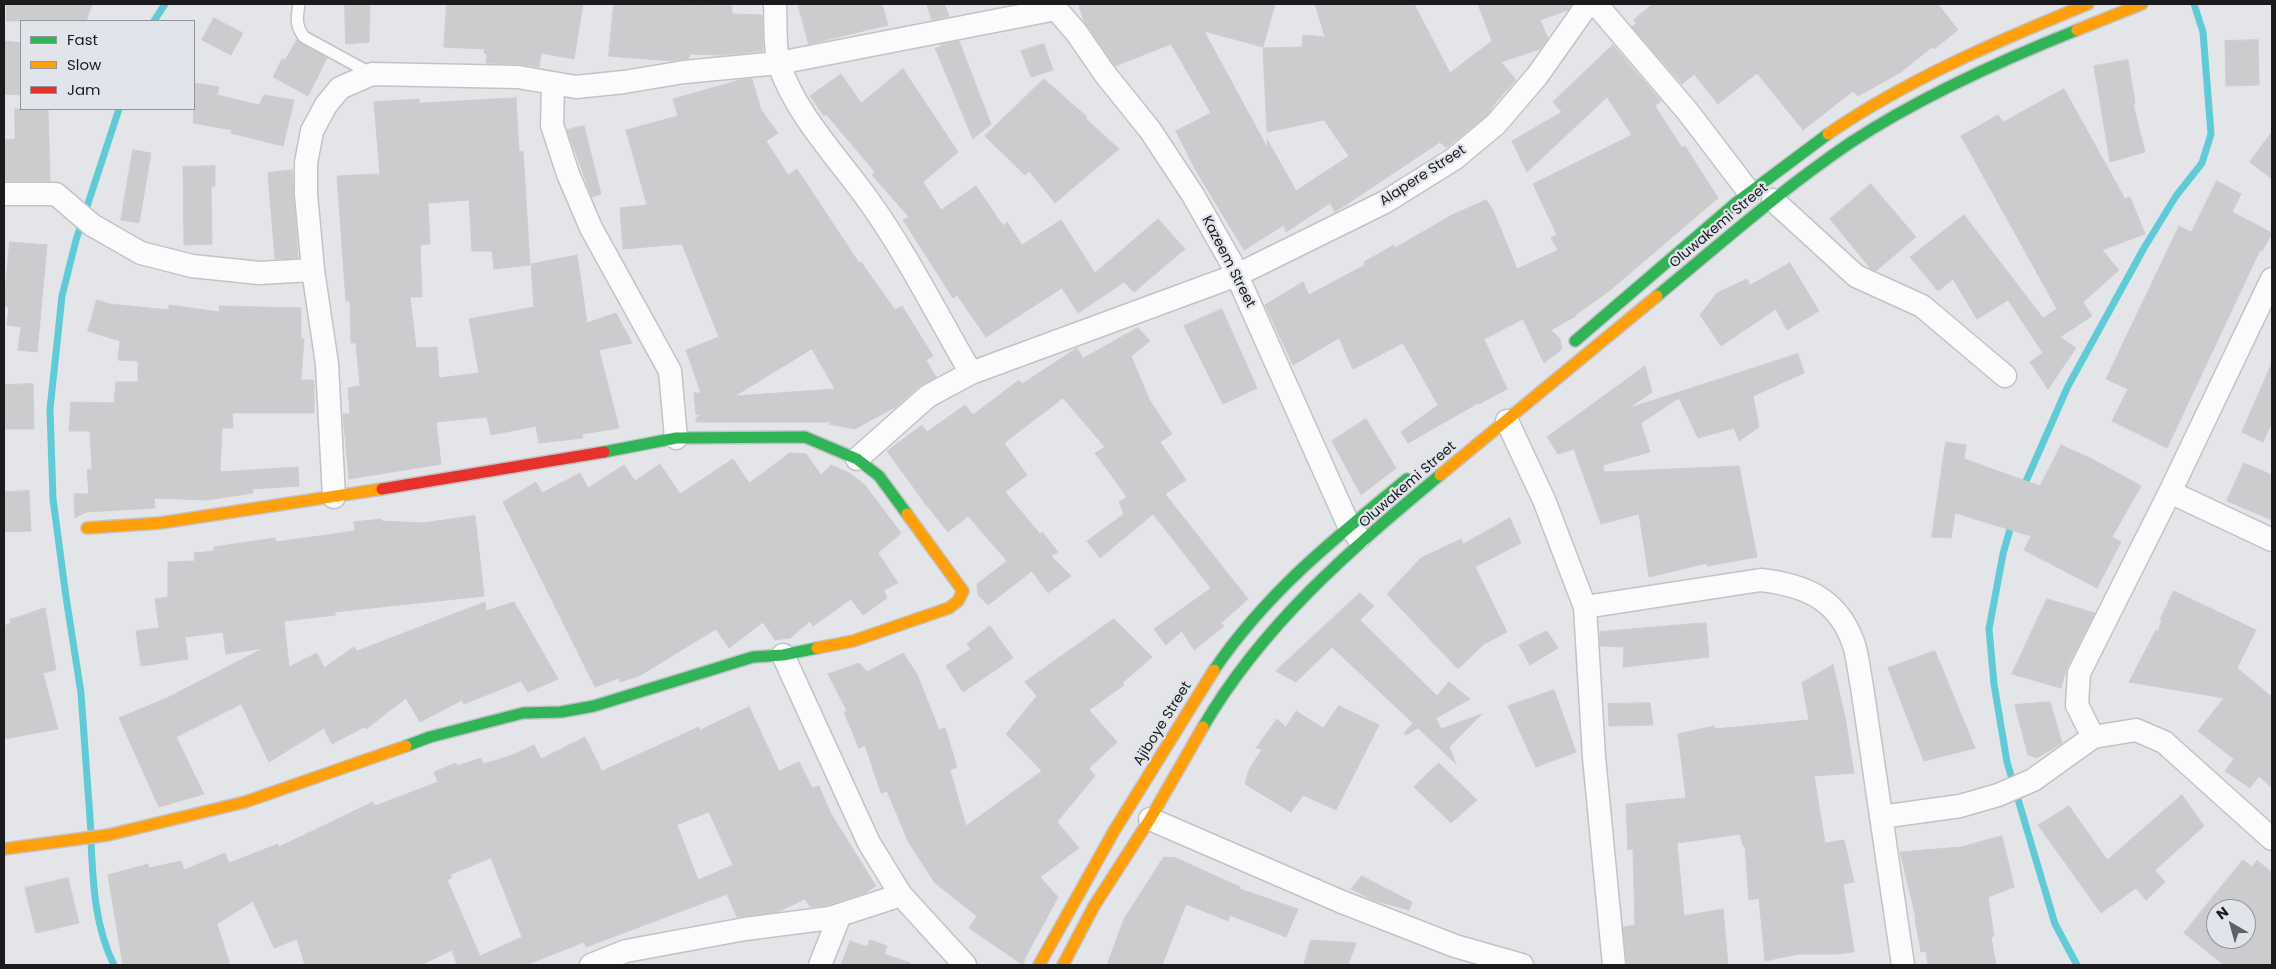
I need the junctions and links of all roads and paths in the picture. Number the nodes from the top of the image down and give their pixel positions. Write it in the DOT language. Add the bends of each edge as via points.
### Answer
graph roads {
  1 [pos="299,4"];
  2 [pos="775,4"];
  3 [pos="1588,4"];
  4 [pos="1596,4"];
  5 [pos="2088,4"];
  6 [pos="2142,4"];
  7 [pos="1055,6"];
  8 [pos="779,63"];
  9 [pos="372,74"];
  10 [pos="553,84"];
  11 [pos="1750,192"];
  12 [pos="4,194"];
  13 [pos="1774,200"];
  14 [pos="312,270"];
  15 [pos="1238,275"];
  16 [pos="2272,279"];
  17 [pos="1569,346"];
  18 [pos="971,373"];
  19 [pos="2006,376"];
  20 [pos="1507,421"];
  21 [pos="676,438"];
  22 [pos="857,459"];
  23 [pos="1413,474"];
  24 [pos="2170,492"];
  25 [pos="334,497"];
  26 [pos="1349,526"];
  27 [pos="87,528"];
  28 [pos="2272,540"];
  29 [pos="1363,543"];
  30 [pos="1585,607"];
  31 [pos="783,656"];
  32 [pos="2093,738"];
  33 [pos="1881,817"];
  34 [pos="1150,819"];
  35 [pos="2272,839"];
  36 [pos="4,849"];
  37 [pos="901,895"];
  38 [pos="840,915"];
  39 [pos="592,965"];
  40 [pos="820,965"];
  41 [pos="966,965"];
  42 [pos="1039,965"];
  43 [pos="1062,965"];
  44 [pos="1522,965"];
  45 [pos="1614,965"];
  46 [pos="1903,965"];
  1 -- 9 [label="lane" via="296,19 304,36"];
  2 -- 8 [label="street"];
  3 -- 15 [label="street, Alapere Street" via="1537,76 1496,124 1454,159 1385,202"];
  4 -- 11 [label="street" via="1688,112"];
  5 -- 11 [label="street, Oluwakemi Street" via="2032,26 1923,78 1840,126"];
  6 -- 13 [label="street, Oluwakemi Street" via="2040,45 1933,96 1851,143"];
  7 -- 8 [label="street"];
  7 -- 15 [label="street, Kazeem Street" via="1150,130 1193,195"];
  8 -- 10 [label="street" via="586,86"];
  8 -- 18 [label="street" via="791,91 833,157 866,197 896,242"];
  9 -- 10 [label="street" via="518,77"];
  9 -- 14 [label="street" via="340,88 312,131 306,163 306,194"];
  10 -- 21 [label="street" via="552,125 568,174 591,228 670,371"];
  11 -- 17 [label="street, Oluwakemi Street"];
  12 -- 14 [label="street" via="56,194 92,225 140,253 192,266 259,273"];
  13 -- 19 [label="street" via="1856,276 1922,306"];
  13 -- 20 [label="street, Oluwakemi Street"];
  14 -- 25 [label="street" via="327,364"];
  15 -- 18 [label="street, Alapere Street"];
  15 -- 26 [label="street, Kazeem Street"];
  16 -- 24 [label="street"];
  18 -- 22 [label="street, Alapere Street" via="928,396"];
  20 -- 29 [label="street, Oluwakemi Street"];
  20 -- 30 [label="street" via="1544,500"];
  21 -- 22 [label="street" via="805,437"];
  21 -- 25 [label="street"];
  22 -- 31 [label="street" via="880,476 962,591 958,601 949,608 853,641"];
  23 -- 26 [label="street, Oluwakemi Street"];
  24 -- 28 [label="street"];
  24 -- 32 [label="street" via="2079,673 2077,706"];
  25 -- 27 [label="street" via="160,523"];
  26 -- 29 [label="street, Kazeem Street"];
  26 -- 42 [label="street, Ajiboye Street" via="1299,568 1259,610 1224,655 1075,897"];
  29 -- 34 [label="street" via="1272,629 1209,717"];
  30 -- 33 [label="street" via="1761,580 1789,584 1820,596 1839,614 1853,642"];
  30 -- 45 [label="street" via="1594,757"];
  31 -- 36 [label="street" via="752,657 594,706 561,712 523,713 430,737 245,802 108,835"];
  31 -- 37 [label="street" via="869,843"];
  32 -- 33 [label="street" via="2033,780 1998,795 1960,806"];
  32 -- 35 [label="street" via="2136,730 2164,742"];
  33 -- 46 [label="street"];
  34 -- 43 [label="street" via="1094,906"];
  34 -- 44 [label="street" via="1342,902 1455,946"];
  37 -- 38 [label="street"];
  37 -- 41 [label="street"];
  38 -- 39 [label="street" via="626,951"];
  38 -- 40 [label="street"];
}
